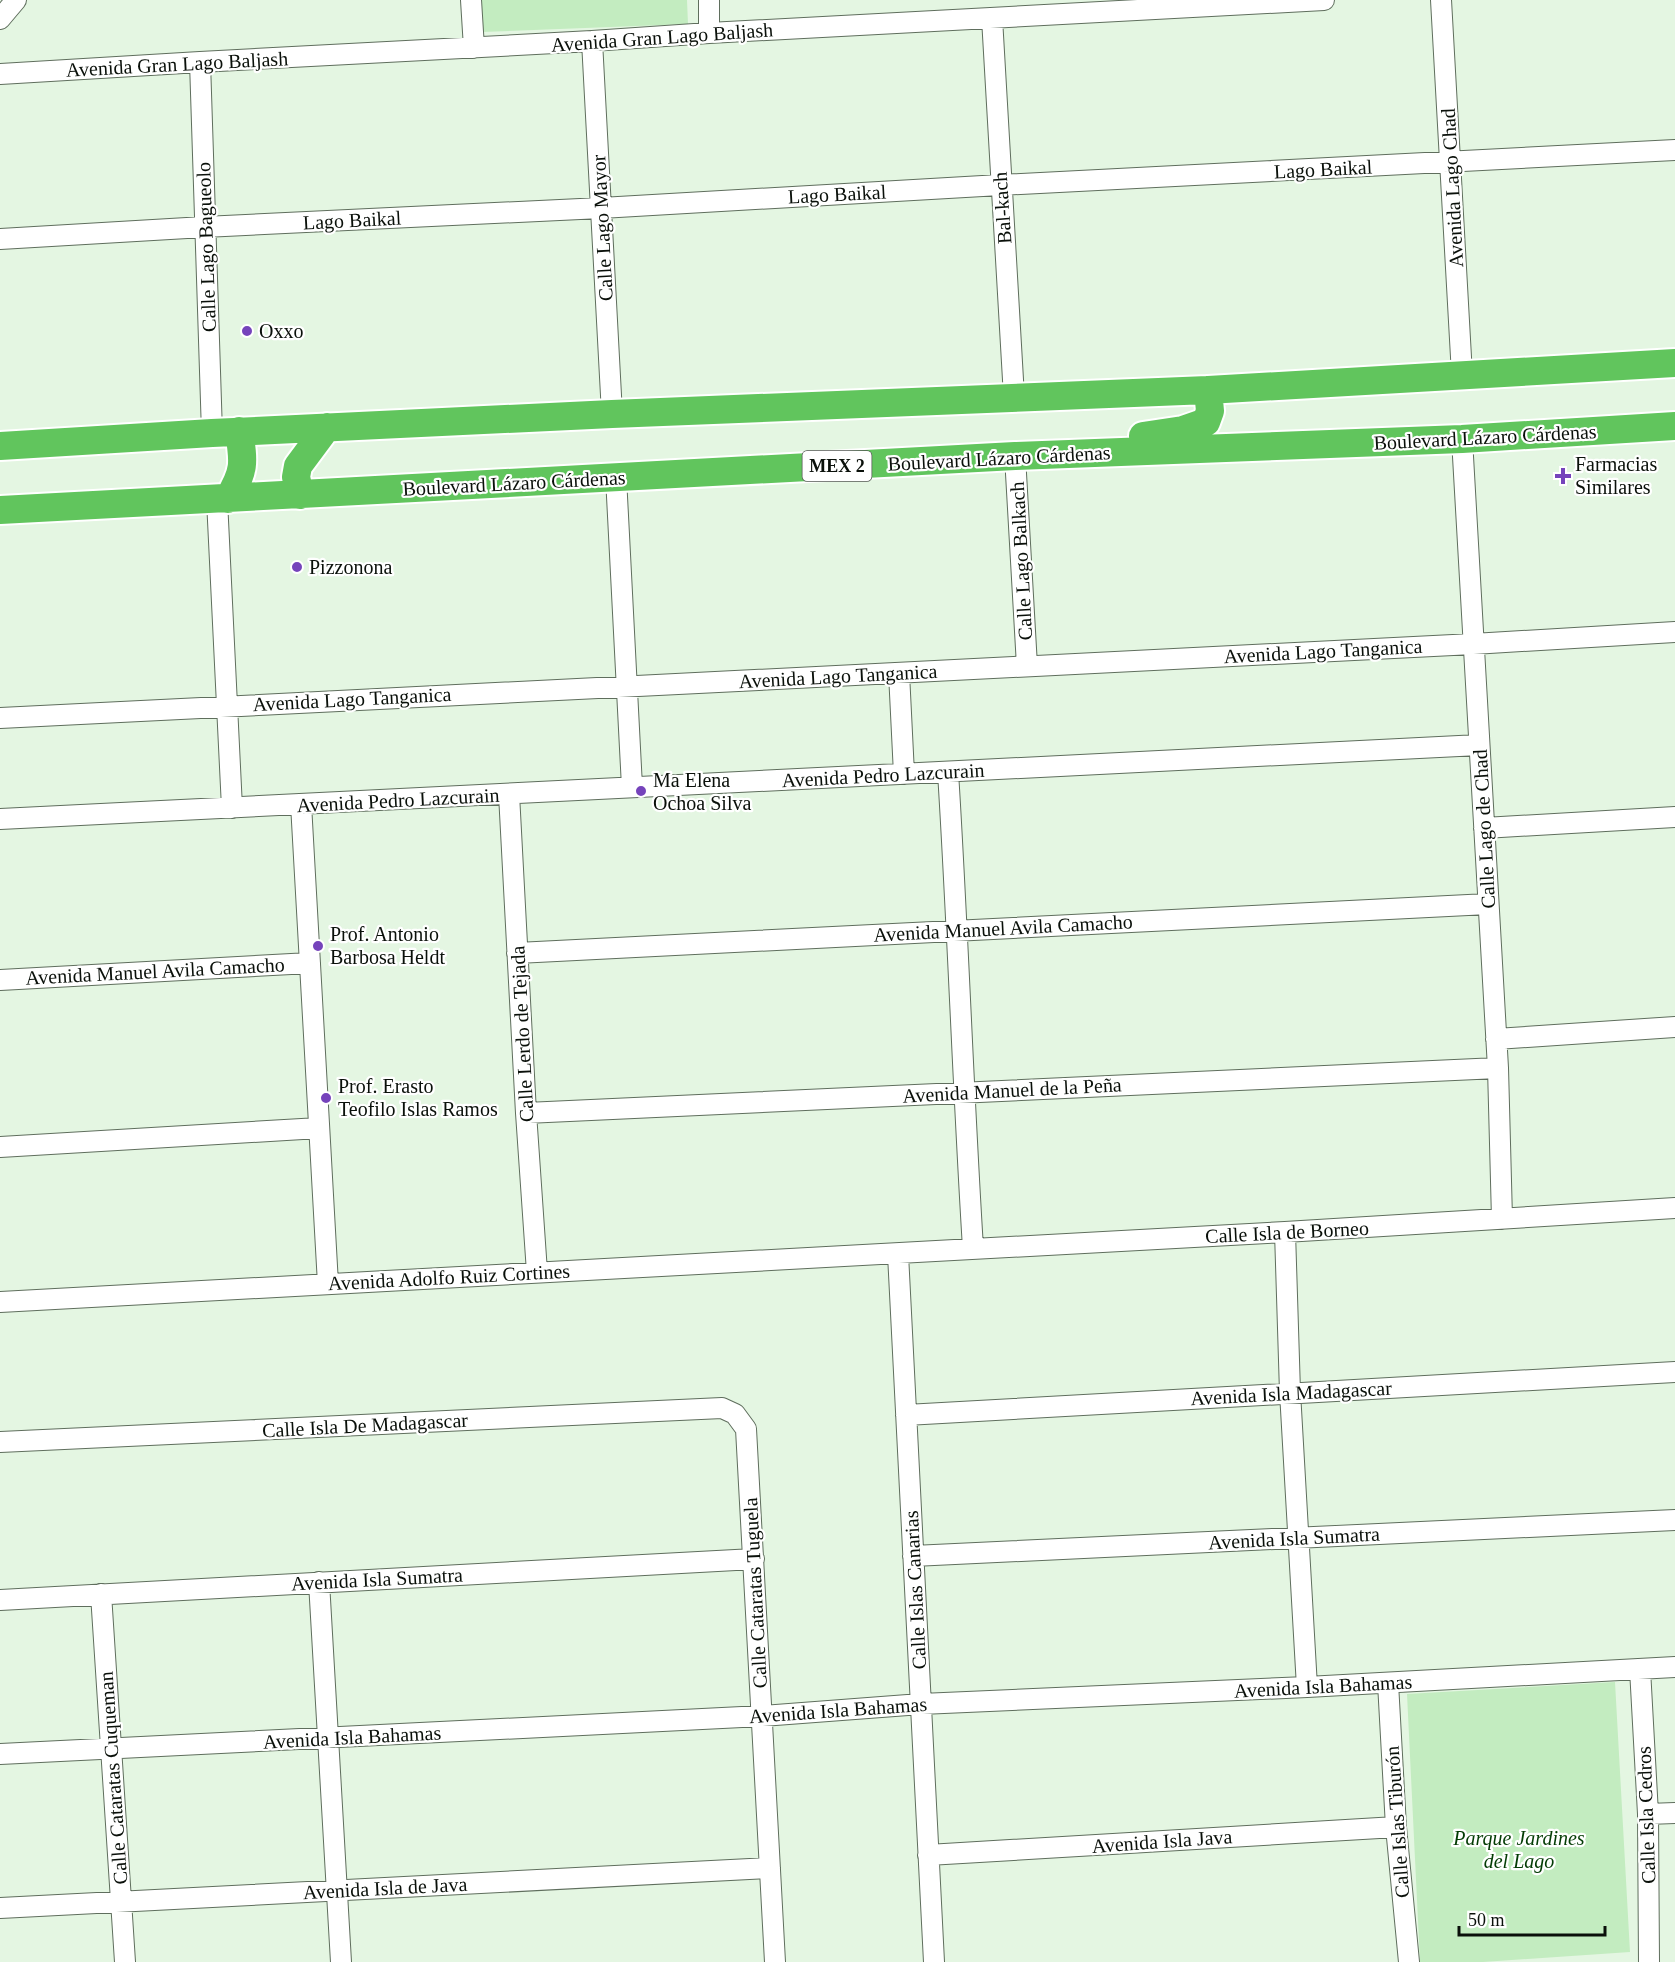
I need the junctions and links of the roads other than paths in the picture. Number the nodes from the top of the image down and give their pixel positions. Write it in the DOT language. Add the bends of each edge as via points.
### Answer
graph roads {
  1 [pos="16,0"];
  2 [pos="471,0"];
  3 [pos="709,0"];
  4 [pos="1324,0"];
  5 [pos="1441,0"];
  6 [pos="1072,6"];
  7 [pos="992,18"];
  8 [pos="0,19"];
  9 [pos="709,33"];
  10 [pos="592,41"];
  11 [pos="474,48"];
  12 [pos="200,62"];
  13 [pos="0,74"];
  14 [pos="1675,150"];
  15 [pos="1450,163"];
  16 [pos="1000,185"];
  17 [pos="601,208"];
  18 [pos="204,227"];
  19 [pos="0,239"];
  20 [pos="1675,363"];
  21 [pos="1462,375"];
  22 [pos="1209,390"];
  23 [pos="1014,397"];
  24 [pos="612,414"];
  25 [pos="1675,426"];
  26 [pos="327,428"];
  27 [pos="226,432"];
  28 [pos="1462,439"];
  29 [pos="0,446"];
  30 [pos="1060,455"];
  31 [pos="1015,456"];
  32 [pos="616,477"];
  33 [pos="300,495"];
  34 [pos="222,499"];
  35 [pos="0,510"];
  36 [pos="1675,632"];
  37 [pos="1473,644"];
  38 [pos="1027,666"];
  39 [pos="899,673"];
  40 [pos="626,687"];
  41 [pos="226,705"];
  42 [pos="0,718"];
  43 [pos="1479,745"];
  44 [pos="948,772"];
  45 [pos="904,774"];
  46 [pos="632,787"];
  47 [pos="509,795"];
  48 [pos="301,804"];
  49 [pos="232,808"];
  50 [pos="1675,817"];
  51 [pos="0,819"];
  52 [pos="1484,828"];
  53 [pos="1488,904"];
  54 [pos="958,931"];
  55 [pos="517,953"];
  56 [pos="310,963"];
  57 [pos="0,980"];
  58 [pos="1675,1028"];
  59 [pos="1496,1039"];
  60 [pos="1498,1068"];
  61 [pos="963,1092"];
  62 [pos="526,1113"];
  63 [pos="319,1128"];
  64 [pos="0,1147"];
  65 [pos="1675,1208"];
  66 [pos="1502,1219"];
  67 [pos="1285,1232"];
  68 [pos="973,1248"];
  69 [pos="898,1254"];
  70 [pos="537,1272"];
  71 [pos="328,1284"];
  72 [pos="0,1302"];
  73 [pos="1675,1372"];
  74 [pos="1290,1392"];
  75 [pos="729,1410"];
  76 [pos="906,1415"];
  77 [pos="0,1442"];
  78 [pos="1675,1520"];
  79 [pos="1300,1538"];
  80 [pos="913,1556"];
  81 [pos="754,1559"];
  82 [pos="319,1582"];
  83 [pos="101,1594"];
  84 [pos="0,1600"];
  85 [pos="1675,1666"];
  86 [pos="1640,1669"];
  87 [pos="1388,1683"];
  88 [pos="1307,1687"];
  89 [pos="921,1704"];
  90 [pos="762,1716"];
  91 [pos="328,1738"];
  92 [pos="111,1749"];
  93 [pos="0,1754"];
  94 [pos="1675,1813"];
  95 [pos="1648,1814"];
  96 [pos="1396,1827"];
  97 [pos="928,1855"];
  98 [pos="770,1868"];
  99 [pos="337,1891"];
  100 [pos="121,1902"];
  101 [pos="0,1908"];
  102 [pos="125,1962"];
  103 [pos="341,1962"];
  104 [pos="775,1962"];
  105 [pos="934,1962"];
  106 [pos="1409,1962"];
  107 [pos="1649,1962"];
  1 -- 8 [label="street"];
  2 -- 11 [label="street"];
  3 -- 9 [label="street"];
  4 -- 6 [label="street, Avenida Gran Lago Baljash"];
  5 -- 15 [label="street, Avenida Lago Chad"];
  6 -- 7 [label="street, Avenida Gran Lago Baljash"];
  7 -- 9 [label="street, Avenida Gran Lago Baljash"];
  7 -- 16 [label="street, Bal-kach"];
  9 -- 10 [label="street, Avenida Gran Lago Baljash"];
  10 -- 11 [label="street, Avenida Gran Lago Baljash"];
  10 -- 17 [label="street, Calle Lago Mayor"];
  11 -- 12 [label="street, Avenida Gran Lago Baljash"];
  12 -- 13 [label="street, Avenida Gran Lago Baljash"];
  12 -- 18 [label="street, Calle Lago Bagueolo"];
  14 -- 15 [label="street, Lago Baikal"];
  15 -- 16 [label="street, Lago Baikal"];
  15 -- 21 [label="street, Avenida Lago Chad"];
  16 -- 17 [label="street, Lago Baikal"];
  16 -- 23 [label="street, Bal-kach"];
  17 -- 18 [label="street, Lago Baikal"];
  17 -- 24 [label="street, Calle Lago Mayor"];
  18 -- 19 [label="street, Lago Baikal"];
  18 -- 27 [label="street, Calle Lago Bagueolo"];
  20 -- 21 [label="highway"];
  21 -- 22 [label="highway"];
  22 -- 23 [label="highway"];
  22 -- 30 [label="highway" via="1209,417 1202,425 1086,444"];
  23 -- 24 [label="highway"];
  24 -- 26 [label="highway"];
  25 -- 28 [label="highway, Boulevard Lázaro Cárdenas / MEX 2"];
  26 -- 27 [label="highway"];
  26 -- 33 [label="highway" via="298,466"];
  27 -- 29 [label="highway"];
  27 -- 34 [label="highway" via="243,453 243,468 239,482"];
  28 -- 30 [label="highway, Boulevard Lázaro Cárdenas / MEX 2"];
  28 -- 37 [label="street, Calle Lago de Chad"];
  30 -- 31 [label="highway, Boulevard Lázaro Cárdenas / MEX 2"];
  31 -- 32 [label="highway, Boulevard Lázaro Cárdenas / MEX 2"];
  31 -- 38 [label="street, Calle Lago Balkach"];
  32 -- 33 [label="highway, Boulevard Lázaro Cárdenas / MEX 2"];
  32 -- 40 [label="street"];
  33 -- 34 [label="highway, Boulevard Lázaro Cárdenas / MEX 2"];
  34 -- 35 [label="highway, Boulevard Lázaro Cárdenas / MEX 2"];
  34 -- 41 [label="street"];
  36 -- 37 [label="street, Avenida Lago Tanganica"];
  37 -- 38 [label="street, Avenida Lago Tanganica"];
  37 -- 43 [label="street, Calle Lago de Chad"];
  38 -- 39 [label="street, Avenida Lago Tanganica"];
  39 -- 40 [label="street, Avenida Lago Tanganica"];
  39 -- 45 [label="street"];
  40 -- 41 [label="street, Avenida Lago Tanganica"];
  40 -- 46 [label="street"];
  41 -- 42 [label="street, Avenida Lago Tanganica"];
  41 -- 49 [label="street"];
  43 -- 44 [label="street, Avenida Pedro Lazcurain"];
  43 -- 52 [label="street, Calle Lago de Chad"];
  44 -- 45 [label="street, Avenida Pedro Lazcurain"];
  44 -- 54 [label="street"];
  45 -- 46 [label="street, Avenida Pedro Lazcurain"];
  46 -- 47 [label="street, Avenida Pedro Lazcurain"];
  47 -- 48 [label="street, Avenida Pedro Lazcurain"];
  47 -- 55 [label="street, Calle Lerdo de Tejada"];
  48 -- 49 [label="street, Avenida Pedro Lazcurain"];
  48 -- 56 [label="street"];
  49 -- 51 [label="street, Avenida Pedro Lazcurain"];
  50 -- 52 [label="street"];
  52 -- 53 [label="street, Calle Lago de Chad"];
  53 -- 54 [label="street, Avenida Manuel Avila Camacho"];
  53 -- 59 [label="street, Calle Lago de Chad"];
  54 -- 55 [label="street, Avenida Manuel Avila Camacho"];
  54 -- 61 [label="street"];
  55 -- 62 [label="street, Calle Lerdo de Tejada"];
  56 -- 57 [label="street, Avenida Manuel Avila Camacho"];
  56 -- 63 [label="street"];
  58 -- 59 [label="street"];
  59 -- 60 [label="street, Calle Lago de Chad"];
  60 -- 61 [label="street, Avenida Manuel de la Peña"];
  60 -- 66 [label="street, Calle Lago de Chad"];
  61 -- 62 [label="street, Avenida Manuel de la Peña"];
  61 -- 68 [label="street"];
  62 -- 70 [label="street, Calle Lerdo de Tejada"];
  63 -- 64 [label="street"];
  63 -- 71 [label="street"];
  65 -- 66 [label="street, Calle Isla de Borneo"];
  66 -- 67 [label="street, Calle Isla de Borneo"];
  67 -- 68 [label="street, Calle Isla de Borneo"];
  67 -- 74 [label="street"];
  68 -- 69 [label="street, Calle Isla de Borneo"];
  69 -- 70 [label="street, Avenida Adolfo Ruiz Cortines"];
  69 -- 76 [label="street, Calle Islas Canarias"];
  70 -- 71 [label="street, Avenida Adolfo Ruiz Cortines"];
  71 -- 72 [label="street, Avenida Adolfo Ruiz Cortines"];
  73 -- 74 [label="street, Avenida Isla Madagascar"];
  74 -- 76 [label="street, Avenida Isla Madagascar"];
  74 -- 79 [label="street"];
  75 -- 77 [label="street, Calle Isla De Madagascar"];
  75 -- 81 [label="street, Calle Cataratas Tuguela" via="746,1429"];
  76 -- 80 [label="street, Calle Islas Canarias"];
  78 -- 79 [label="street, Avenida Isla Sumatra"];
  79 -- 80 [label="street, Avenida Isla Sumatra"];
  79 -- 88 [label="street"];
  80 -- 89 [label="street, Calle Islas Canarias"];
  81 -- 82 [label="street, Avenida Isla Sumatra"];
  81 -- 90 [label="street, Calle Cataratas Tuguela"];
  82 -- 83 [label="street, Avenida Isla Sumatra"];
  82 -- 91 [label="street"];
  83 -- 84 [label="street, Avenida Isla Sumatra"];
  83 -- 92 [label="street, Calle Cataratas Cuqueman"];
  85 -- 86 [label="street, Avenida Isla Bahamas"];
  86 -- 87 [label="street, Avenida Isla Bahamas"];
  86 -- 95 [label="street, Calle Isla Cedros"];
  87 -- 88 [label="street, Avenida Isla Bahamas"];
  87 -- 96 [label="street, Calle Islas Tiburón"];
  88 -- 89 [label="street, Avenida Isla Bahamas"];
  89 -- 90 [label="street, Avenida Isla Bahamas"];
  89 -- 97 [label="street, Calle Islas Canarias"];
  90 -- 91 [label="street, Avenida Isla Bahamas"];
  90 -- 98 [label="street, Calle Cataratas Tuguela"];
  91 -- 92 [label="street, Avenida Isla Bahamas"];
  91 -- 99 [label="street"];
  92 -- 93 [label="street, Avenida Isla Bahamas"];
  92 -- 100 [label="street, Calle Cataratas Cuqueman"];
  94 -- 95 [label="street"];
  95 -- 107 [label="street, Calle Isla Cedros"];
  96 -- 97 [label="street, Avenida Isla Java"];
  96 -- 106 [label="street, Calle Islas Tiburón"];
  97 -- 105 [label="street, Calle Islas Canarias"];
  98 -- 99 [label="street, Avenida Isla de Java"];
  98 -- 104 [label="street, Calle Cataratas Tuguela"];
  99 -- 100 [label="street, Avenida Isla de Java"];
  99 -- 103 [label="street"];
  100 -- 101 [label="street, Avenida Isla de Java"];
  100 -- 102 [label="street, Calle Cataratas Cuqueman"];
}
